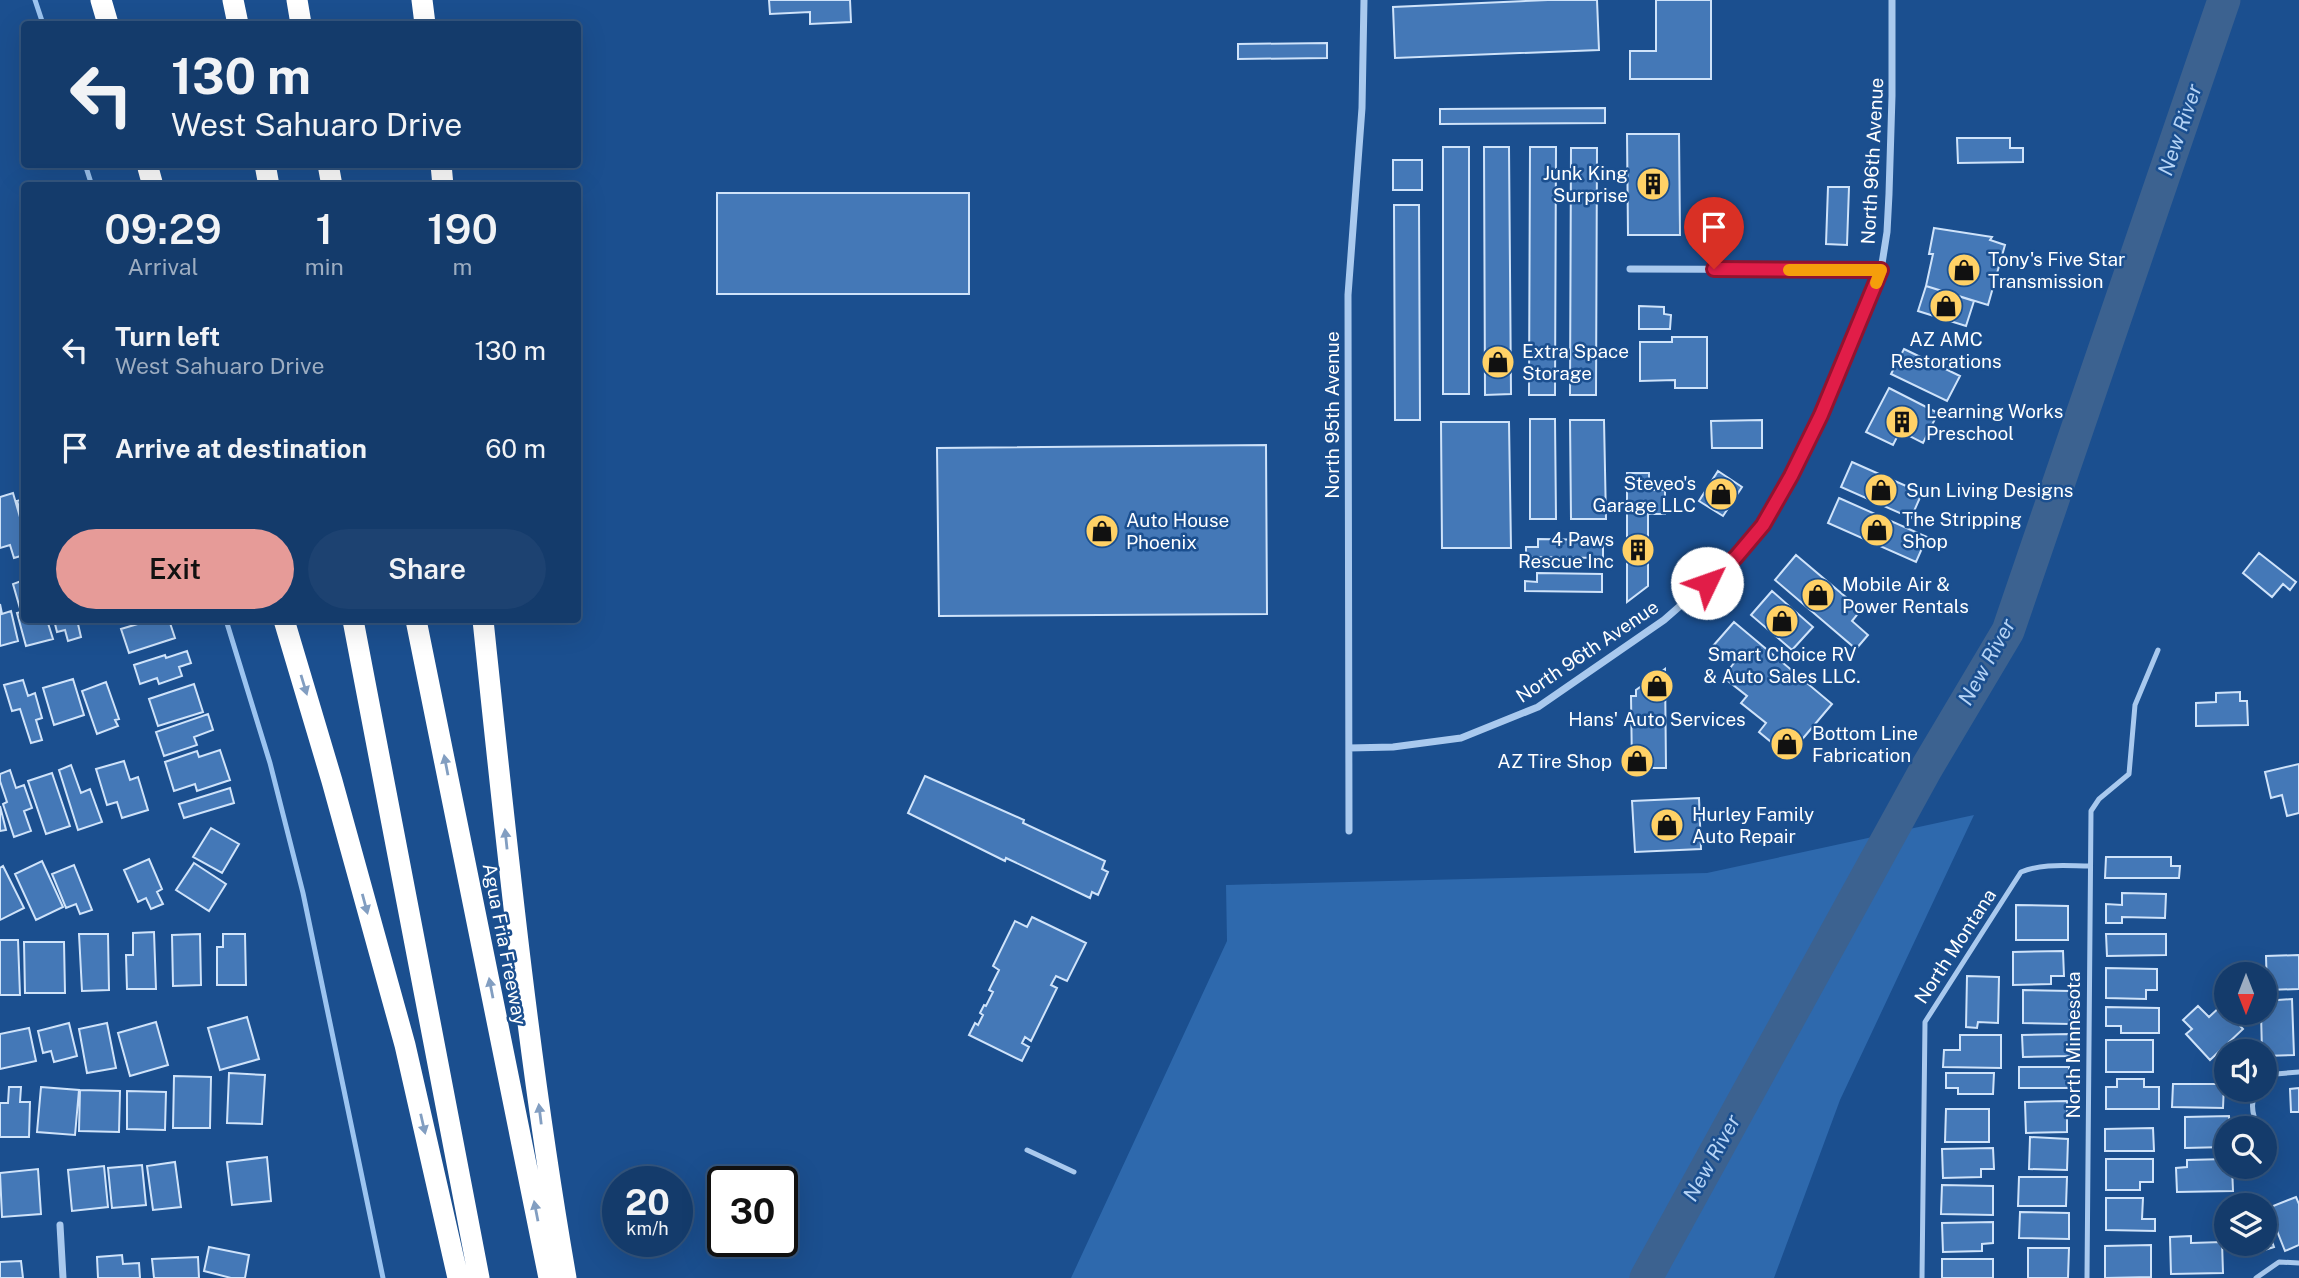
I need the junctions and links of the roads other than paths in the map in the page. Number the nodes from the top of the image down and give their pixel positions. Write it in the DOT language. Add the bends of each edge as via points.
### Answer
graph roads {
  1 [pos="101,0"];
  2 [pos="233,0"];
  3 [pos="297,0"];
  4 [pos="422,0"];
  5 [pos="1364,0"];
  6 [pos="1892,0"];
  7 [pos="107,21"];
  8 [pos="237,21"];
  9 [pos="300,21"];
  10 [pos="425,21"];
  11 [pos="1630,269"];
  12 [pos="1881,270"];
  13 [pos="285,623"];
  14 [pos="354,623"];
  15 [pos="417,623"];
  16 [pos="482,623"];
  17 [pos="2158,650"];
  18 [pos="1349,748"];
  19 [pos="1349,831"];
  20 [pos="2090,866"];
  21 [pos="2299,1072"];
  22 [pos="2277,1074"];
  23 [pos="1027,1150"];
  24 [pos="1074,1171"];
  25 [pos="60,1225"];
  26 [pos="2299,1263"];
  27 [pos="63,1278"];
  28 [pos="458,1278"];
  29 [pos="479,1278"];
  30 [pos="550,1278"];
  31 [pos="566,1278"];
  32 [pos="1922,1278"];
  33 [pos="2087,1278"];
  34 [pos="2256,1278"];
  1 -- 7 [label="highway"];
  2 -- 8 [label="highway"];
  3 -- 9 [label="highway"];
  4 -- 10 [label="highway"];
  5 -- 18 [label="street, North 95th Avenue" via="1362,108 1348,295"];
  6 -- 12 [label="street, North 96th Avenue" via="1889,194"];
  11 -- 12 [label="street"];
  12 -- 18 [label="street, North 96th Avenue" via="1791,476 1763,525 1736,557 1664,620 1538,707 1461,738"];
  13 -- 28 [label="highway, one-way" via="405,1045"];
  14 -- 29 [label="highway"];
  30 -- 15 [label="highway, Agua Fria Freeway, one-way"];
  31 -- 16 [label="highway, one-way" via="549,1183"];
  17 -- 20 [label="lane, North Minnesota" via="2135,705 2129,774 2091,811"];
  18 -- 19 [label="street, North 95th Avenue"];
  20 -- 32 [label="lane, North Montana" via="2032,867 2021,872 1925,1021"];
  20 -- 33 [label="lane, North Minnesota"];
  21 -- 22 [label="lane"];
  23 -- 24 [label="lane"];
  25 -- 27 [label="street"];
  26 -- 34 [label="lane" via="2279,1262"];
}
